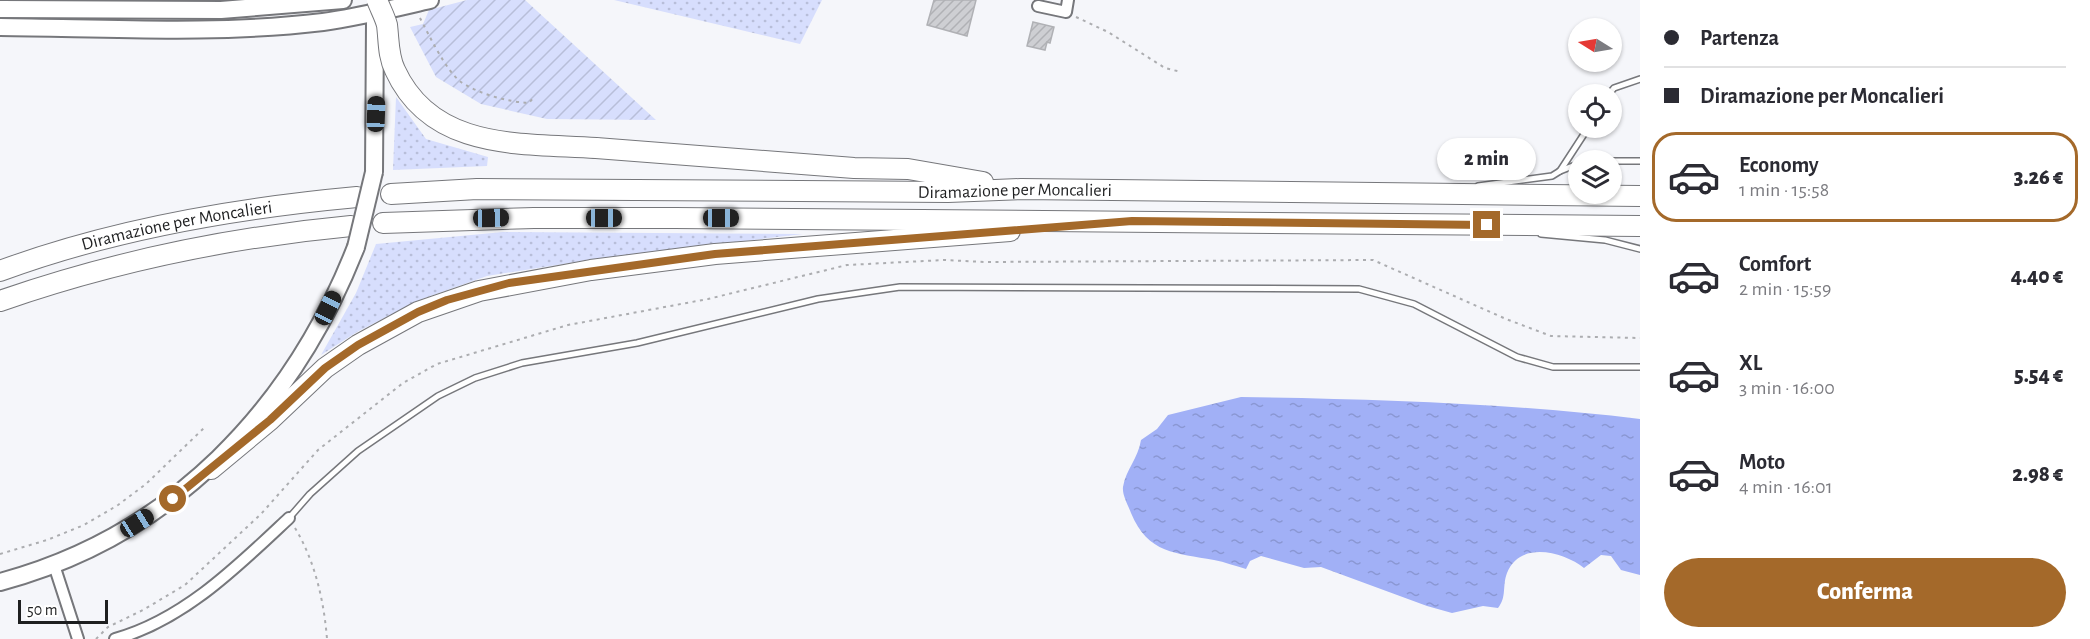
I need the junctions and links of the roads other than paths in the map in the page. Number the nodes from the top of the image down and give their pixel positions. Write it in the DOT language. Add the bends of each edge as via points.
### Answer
graph roads {
  1 [pos="343,0"];
  2 [pos="375,0"];
  3 [pos="430,0"];
  4 [pos="1068,0"];
  5 [pos="138,4"];
  6 [pos="1038,6"];
  7 [pos="0,9"];
  8 [pos="0,27"];
  9 [pos="1640,79"];
  10 [pos="1622,85"];
  11 [pos="1581,138"];
  12 [pos="1622,161"];
  13 [pos="1640,161"];
  14 [pos="1568,168"];
  15 [pos="1560,171"];
  16 [pos="1021,189"];
  17 [pos="391,194"];
  18 [pos="1437,195"];
  19 [pos="1640,196"];
  20 [pos="357,197"];
  21 [pos="1132,221"];
  22 [pos="382,223"];
  23 [pos="1511,225"];
  24 [pos="351,226"];
  25 [pos="1640,226"];
  26 [pos="1640,249"];
  27 [pos="0,271"];
  28 [pos="0,301"];
  29 [pos="1640,367"];
  30 [pos="211,468"];
  31 [pos="289,518"];
  32 [pos="54,565"];
  33 [pos="0,582"];
  34 [pos="78,639"];
  35 [pos="115,639"];
  1 -- 5 [label="main road" via="222,10"];
  2 -- 16 [label="highway, bridge" via="386,22 396,73 410,96 447,126 468,135 492,141 908,169"];
  2 -- 30 [label="main road, bridge" via="374,172 356,247 296,365"];
  3 -- 8 [label="main road" via="325,21 274,26"];
  4 -- 6 [label="street" via="1066,12"];
  5 -- 7 [label="main road"];
  9 -- 10 [label="lane"];
  11 -- 15 [label="lane"];
  12 -- 13 [label="lane"];
  14 -- 15 [label="lane"];
  15 -- 18 [label="lane" via="1552,176 1496,181"];
  16 -- 17 [label="highway, Diramazione per Moncalieri" via="477,189"];
  16 -- 18 [label="highway, Diramazione per Moncalieri"];
  18 -- 19 [label="highway, Diramazione per Moncalieri"];
  20 -- 27 [label="highway, Diramazione per Moncalieri" via="179,223 96,242"];
  21 -- 22 [label="highway, Diramazione per Moncalieri" via="534,218"];
  21 -- 23 [label="highway, Diramazione per Moncalieri"];
  21 -- 30 [label="highway" via="715,254 591,270 479,291 418,312 358,345 325,368"];
  23 -- 25 [label="highway, Diramazione per Moncalieri"];
  23 -- 26 [label="lane"];
  24 -- 28 [label="highway, Diramazione per Moncalieri" via="184,251"];
  29 -- 31 [label="lane" via="1553,368 1517,357 1414,304 1359,289 900,287 819,298 637,343 522,363 475,378 438,396 358,451"];
  30 -- 32 [label="main road" via="155,512"];
  31 -- 35 [label="street" via="237,567 185,605"];
  32 -- 33 [label="main road"];
  32 -- 34 [label="street"];
}
